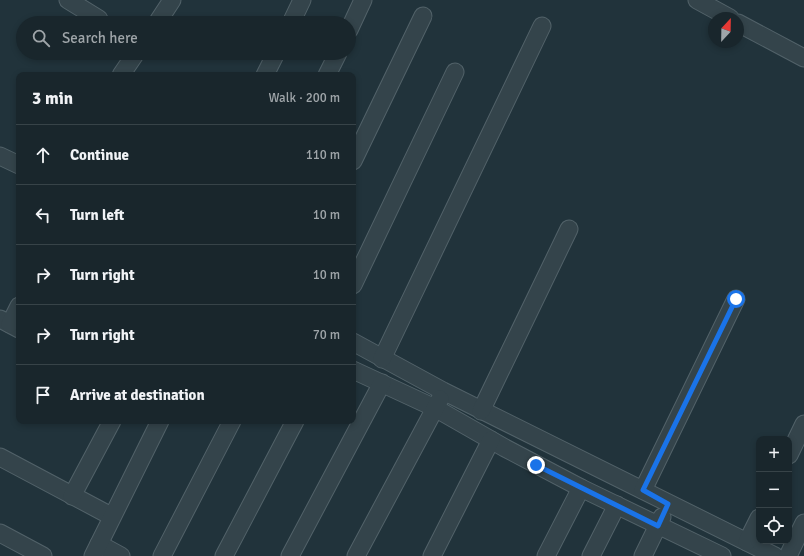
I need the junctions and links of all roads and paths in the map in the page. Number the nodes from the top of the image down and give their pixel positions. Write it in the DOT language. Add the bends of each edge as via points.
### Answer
graph roads {
  1 [pos="68,0"];
  2 [pos="172,0"];
  3 [pos="302,0"];
  4 [pos="364,0"];
  5 [pos="697,0"];
  6 [pos="719,12"];
  7 [pos="94,16"];
  8 [pos="162,16"];
  9 [pos="294,16"];
  10 [pos="356,16"];
  11 [pos="423,16"];
  12 [pos="744,25"];
  13 [pos="542,26"];
  14 [pos="804,58"];
  15 [pos="131,60"];
  16 [pos="272,60"];
  17 [pos="334,60"];
  18 [pos="123,72"];
  19 [pos="266,72"];
  20 [pos="328,72"];
  21 [pos="455,72"];
  22 [pos="356,155"];
  23 [pos="0,156"];
  24 [pos="16,164"];
  25 [pos="569,230"];
  26 [pos="356,279"];
  27 [pos="736,299"];
  28 [pos="16,310"];
  29 [pos="6,323"];
  30 [pos="356,344"];
  31 [pos="382,359"];
  32 [pos="356,371"];
  33 [pos="382,383"];
  34 [pos="443,391"];
  35 [pos="435,408"];
  36 [pos="481,410"];
  37 [pos="110,424"];
  38 [pos="158,424"];
  39 [pos="230,424"];
  40 [pos="293,424"];
  41 [pos="804,424"];
  42 [pos="491,440"];
  43 [pos="792,449"];
  44 [pos="0,456"];
  45 [pos="581,488"];
  46 [pos="643,490"];
  47 [pos="72,496"];
  48 [pos="668,504"];
  49 [pos="616,505"];
  50 [pos="111,516"];
  51 [pos="804,523"];
  52 [pos="756,524"];
  53 [pos="658,526"];
  54 [pos="0,533"];
  55 [pos="747,542"];
  56 [pos="96,550"];
  57 [pos="702,552"];
  58 [pos="43,556"];
  59 [pos="121,556"];
  60 [pos="162,556"];
  61 [pos="224,556"];
  62 [pos="290,556"];
  63 [pos="356,556"];
  64 [pos="432,556"];
  65 [pos="546,556"];
  66 [pos="591,556"];
  67 [pos="643,556"];
  68 [pos="722,556"];
  69 [pos="775,556"];
  70 [pos="788,556"];
  1 -- 7 [label="street"];
  2 -- 8 [label="street"];
  3 -- 9 [label="street"];
  4 -- 10 [label="street"];
  5 -- 6 [label="street"];
  11 -- 22 [label="street"];
  12 -- 14 [label="street"];
  13 -- 31 [label="street"];
  15 -- 18 [label="street"];
  16 -- 19 [label="street"];
  17 -- 20 [label="street"];
  21 -- 26 [label="street"];
  23 -- 24 [label="street"];
  25 -- 36 [label="street"];
  27 -- 46 [label="street"];
  28 -- 29 [label="street"];
  30 -- 31 [label="street"];
  31 -- 34 [label="street"];
  32 -- 33 [label="street"];
  33 -- 35 [label="street"];
  33 -- 62 [label="street"];
  34 -- 35 [label="street"];
  34 -- 36 [label="street"];
  35 -- 42 [label="street"];
  35 -- 63 [label="street"];
  36 -- 46 [label="street"];
  37 -- 47 [label="street"];
  38 -- 50 [label="street"];
  39 -- 60 [label="street"];
  40 -- 61 [label="street"];
  41 -- 43 [label="street"];
  42 -- 45 [label="street"];
  42 -- 64 [label="street"];
  44 -- 47 [label="street"];
  45 -- 49 [label="street"];
  45 -- 65 [label="street"];
  46 -- 48 [label="street"];
  47 -- 50 [label="street"];
  48 -- 53 [label="street"];
  48 -- 55 [label="street"];
  49 -- 53 [label="street"];
  49 -- 66 [label="street"];
  50 -- 56 [label="street"];
  51 -- 70 [label="street"];
  52 -- 55 [label="street"];
  53 -- 57 [label="street"];
  53 -- 67 [label="street"];
  54 -- 58 [label="street"];
  55 -- 69 [label="street"];
  56 -- 59 [label="street"];
  57 -- 68 [label="street"];
}
